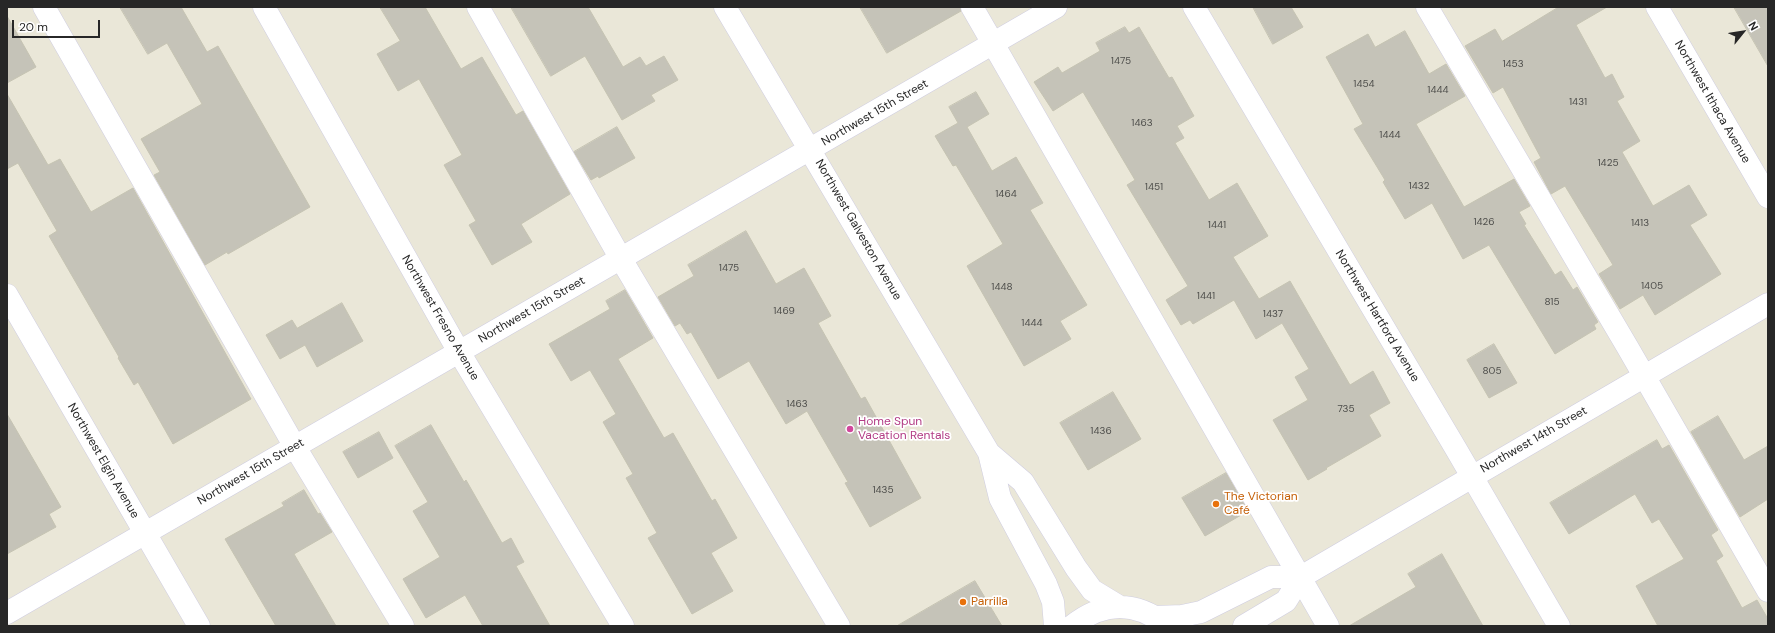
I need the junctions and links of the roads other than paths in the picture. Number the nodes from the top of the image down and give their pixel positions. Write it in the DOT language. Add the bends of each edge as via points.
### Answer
graph roads {
  1 [pos="44,7"];
  2 [pos="264,7"];
  3 [pos="478,7"];
  4 [pos="725,7"];
  5 [pos="972,7"];
  6 [pos="1056,7"];
  7 [pos="1194,7"];
  8 [pos="1427,7"];
  9 [pos="1657,7"];
  10 [pos="994,43"];
  11 [pos="811,150"];
  12 [pos="1768,197"];
  13 [pos="621,259"];
  14 [pos="7,295"];
  15 [pos="1768,304"];
  16 [pos="459,352"];
  17 [pos="1644,376"];
  18 [pos="295,447"];
  19 [pos="989,453"];
  20 [pos="1472,477"];
  21 [pos="145,534"];
  22 [pos="1301,577"];
  23 [pos="1768,591"];
  24 [pos="1120,607"];
  25 [pos="7,613"];
  26 [pos="1161,621"];
  27 [pos="199,626"];
  28 [pos="403,626"];
  29 [pos="624,626"];
  30 [pos="839,626"];
  31 [pos="1055,626"];
  32 [pos="1072,626"];
  33 [pos="1244,626"];
  34 [pos="1328,626"];
  35 [pos="1559,626"];
  1 -- 18 [label="street"];
  2 -- 16 [label="street, Northwest Fresno Avenue"];
  3 -- 13 [label="street"];
  4 -- 11 [label="street, Northwest Galveston Avenue"];
  5 -- 10 [label="street"];
  6 -- 10 [label="street, Northwest 15th Street"];
  7 -- 20 [label="street, Northwest Hartford Avenue"];
  8 -- 17 [label="street"];
  9 -- 12 [label="street, Northwest Ithaca Avenue"];
  10 -- 11 [label="street, Northwest 15th Street"];
  10 -- 22 [label="street"];
  11 -- 13 [label="street, Northwest 15th Street"];
  11 -- 19 [label="street, Northwest Galveston Avenue"];
  13 -- 16 [label="street, Northwest 15th Street"];
  13 -- 30 [label="street"];
  14 -- 21 [label="street, Northwest Elgin Avenue"];
  15 -- 17 [label="street, Northwest 14th Street"];
  16 -- 18 [label="street, Northwest 15th Street"];
  16 -- 29 [label="street, Northwest Fresno Avenue"];
  17 -- 20 [label="street, Northwest 14th Street"];
  17 -- 23 [label="street"];
  18 -- 21 [label="street, Northwest 15th Street"];
  18 -- 28 [label="street"];
  19 -- 24 [label="street, Northwest Galveston Avenue" via="1024,482 1092,590"];
  19 -- 31 [label="street, Northwest Galveston Avenue" via="1000,498 1053,602"];
  20 -- 22 [label="street, Northwest 14th Street"];
  20 -- 35 [label="street, Northwest Hartford Avenue"];
  21 -- 25 [label="street, Northwest 15th Street"];
  21 -- 27 [label="street, Northwest Elgin Avenue"];
  22 -- 26 [label="street" via="1272,577 1201,612"];
  22 -- 33 [label="street, Northwest 14th Street" via="1286,601"];
  22 -- 34 [label="street"];
  24 -- 26 [label="street" via="1139,609"];
  24 -- 32 [label="street" via="1101,609 1083,617"];
}
